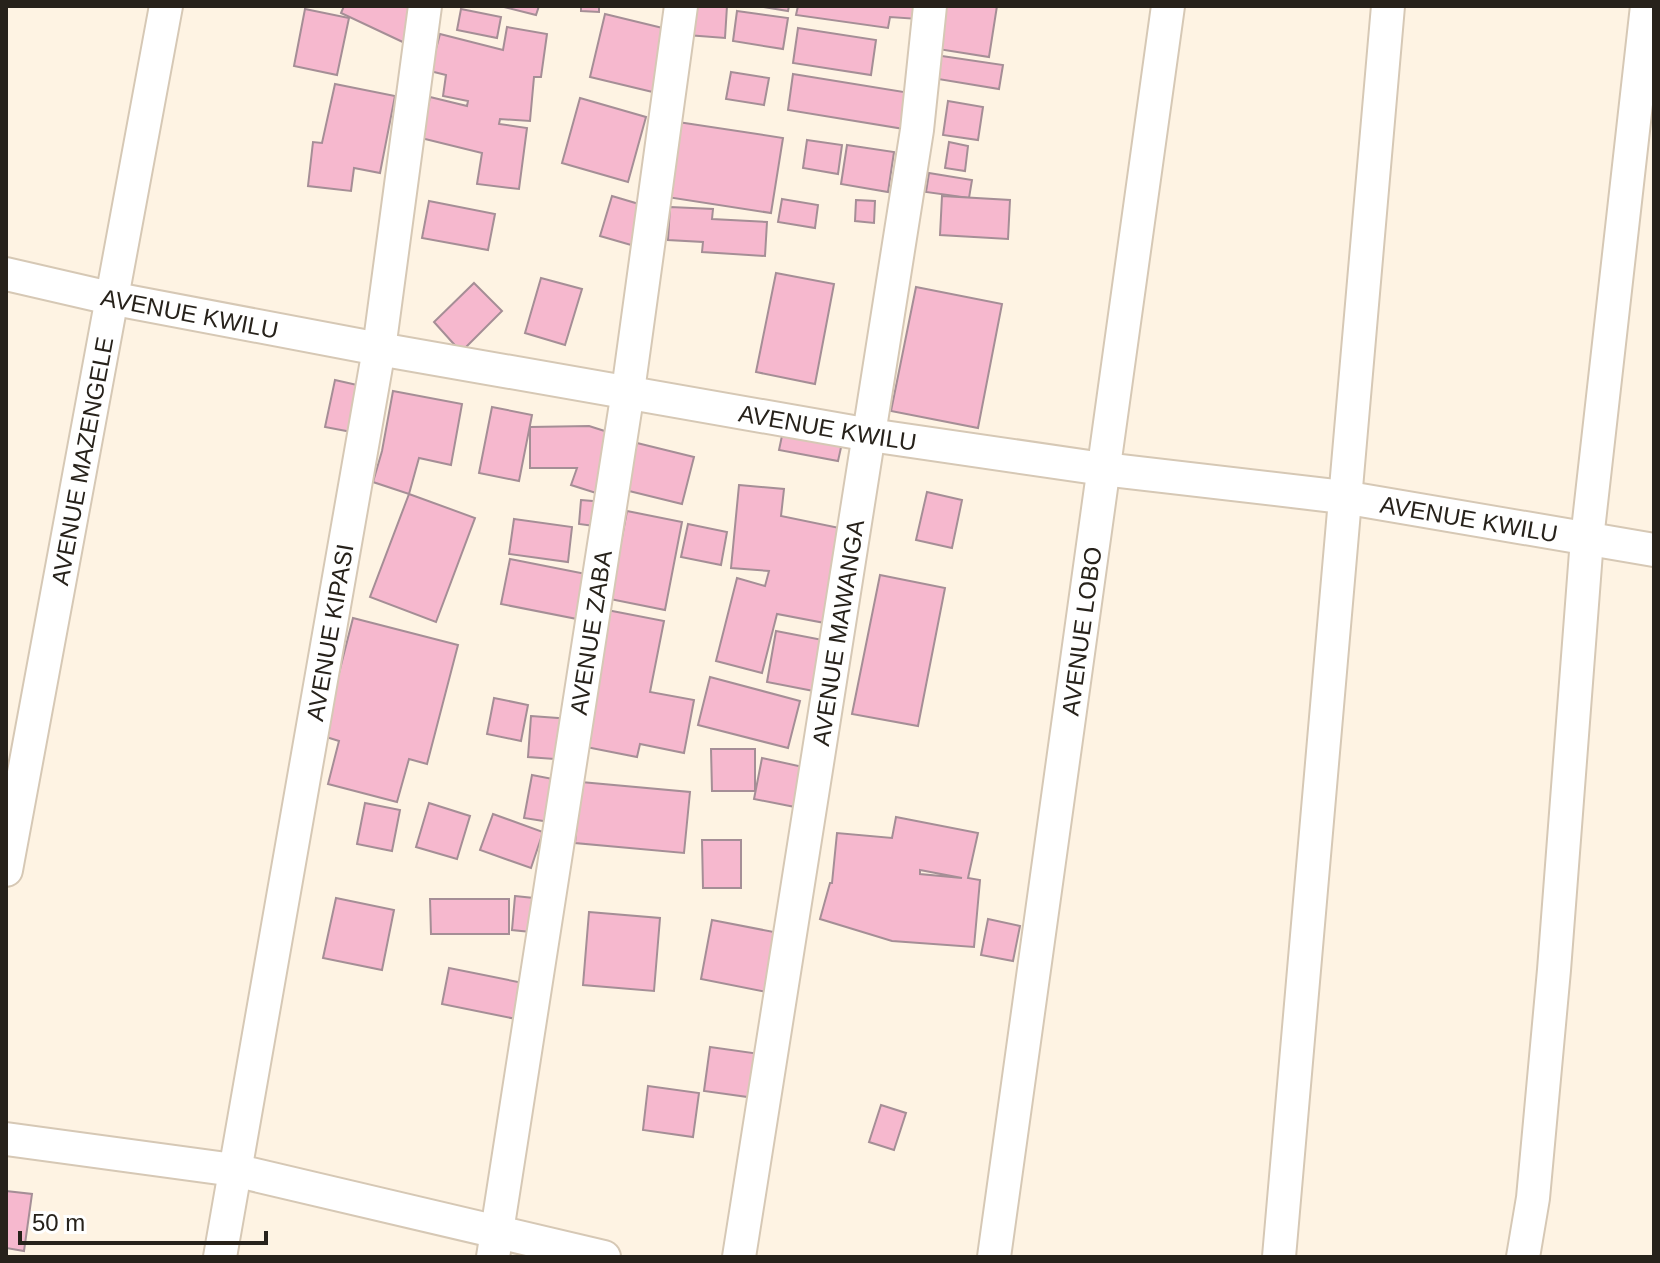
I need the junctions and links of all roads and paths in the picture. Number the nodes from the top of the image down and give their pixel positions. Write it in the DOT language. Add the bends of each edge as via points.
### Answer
graph roads {
  1 [pos="166,6"];
  2 [pos="425,6"];
  3 [pos="681,6"];
  4 [pos="930,6"];
  5 [pos="1168,6"];
  6 [pos="1388,6"];
  7 [pos="1647,6"];
  8 [pos="6,274"];
  9 [pos="110,298"];
  10 [pos="379,349"];
  11 [pos="628,391"];
  12 [pos="870,435"];
  13 [pos="1103,469"];
  14 [pos="1343,497"];
  15 [pos="1587,539"];
  16 [pos="1654,550"];
  17 [pos="6,870"];
  18 [pos="6,1139"];
  19 [pos="234,1170"];
  20 [pos="495,1244"];
  21 [pos="220,1257"];
  22 [pos="604,1257"];
  23 [pos="739,1257"];
  24 [pos="994,1257"];
  25 [pos="1279,1257"];
  26 [pos="1523,1257"];
  1 -- 9 [label="street, AVENUE MAZENGELE"];
  2 -- 10 [label="street, AVENUE KIPASI"];
  3 -- 11 [label="street, AVENUE ZABA"];
  4 -- 12 [label="street, AVENUE MAWANGA" via="917,130"];
  5 -- 13 [label="street, AVENUE LOBO"];
  6 -- 14 [label="street"];
  7 -- 15 [label="street"];
  8 -- 9 [label="street, AVENUE KWILU"];
  9 -- 10 [label="street, AVENUE KWILU"];
  9 -- 17 [label="street, AVENUE MAZENGELE"];
  10 -- 11 [label="street, AVENUE KWILU"];
  10 -- 19 [label="street, AVENUE KIPASI"];
  11 -- 12 [label="street, AVENUE KWILU"];
  11 -- 20 [label="street, AVENUE ZABA"];
  12 -- 13 [label="street, AVENUE KWILU"];
  12 -- 23 [label="street, AVENUE MAWANGA"];
  13 -- 14 [label="street, AVENUE KWILU"];
  13 -- 24 [label="street, AVENUE LOBO"];
  14 -- 15 [label="street, AVENUE KWILU"];
  14 -- 25 [label="street"];
  15 -- 16 [label="street, AVENUE KWILU"];
  15 -- 26 [label="street" via="1550,1016"];
  18 -- 19 [label="street"];
  19 -- 20 [label="street"];
  19 -- 21 [label="street, AVENUE KIPASI"];
  20 -- 22 [label="street"];
}
